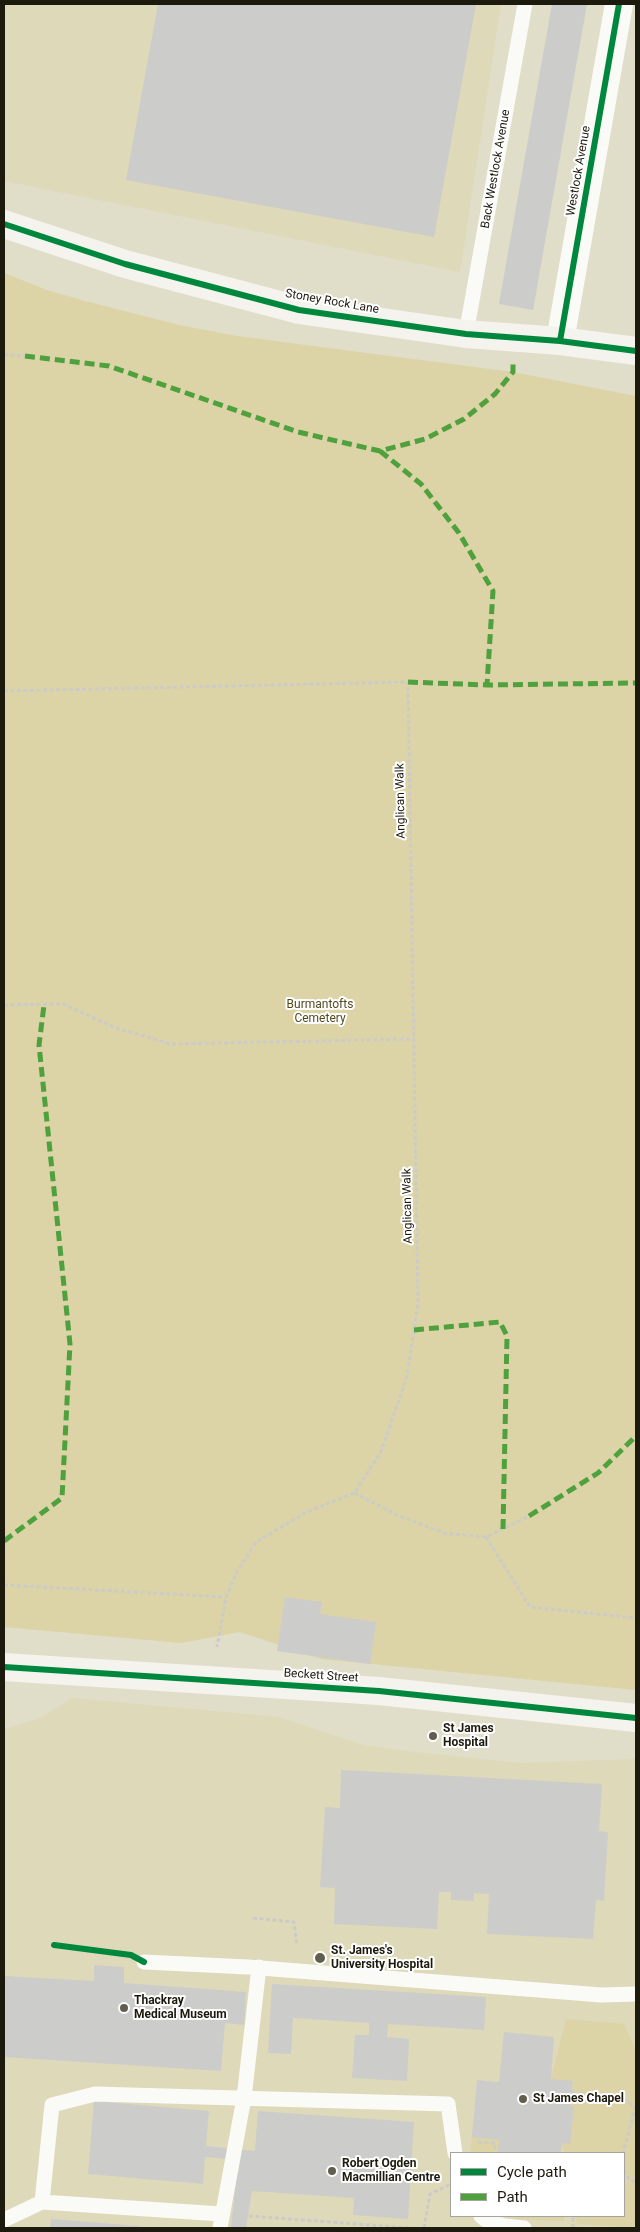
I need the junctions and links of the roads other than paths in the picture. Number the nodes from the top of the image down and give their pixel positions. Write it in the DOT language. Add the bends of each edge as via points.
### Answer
graph roads {
  1 [pos="525,4"];
  2 [pos="619,4"];
  3 [pos="4,224"];
  4 [pos="466,334"];
  5 [pos="560,341"];
  6 [pos="636,351"];
  7 [pos="4,1667"];
  8 [pos="636,1718"];
  9 [pos="144,1962"];
  10 [pos="259,1968"];
  11 [pos="636,1994"];
  12 [pos="244,2098"];
  13 [pos="455,2152"];
  14 [pos="42,2202"];
  15 [pos="483,2217"];
  16 [pos="4,2220"];
  17 [pos="220,2221"];
  18 [pos="524,2228"];
  1 -- 4 [label="lane, Back Westlock Avenue"];
  2 -- 5 [label="street, Westlock Avenue"];
  3 -- 4 [label="street, Stoney Rock Lane" via="125,264 299,310"];
  4 -- 5 [label="street, Stoney Rock Lane"];
  5 -- 6 [label="street, Stoney Rock Lane"];
  7 -- 8 [label="street, Beckett Street" via="379,1691"];
  9 -- 10 [label="lane"];
  10 -- 11 [label="lane" via="600,1995"];
  10 -- 12 [label="lane"];
  12 -- 13 [label="lane" via="448,2104"];
  12 -- 14 [label="lane" via="95,2094 52,2105"];
  12 -- 17 [label="lane"];
  14 -- 16 [label="lane"];
  14 -- 17 [label="lane"];
  15 -- 18 [label="lane" via="504,2226"];
}
